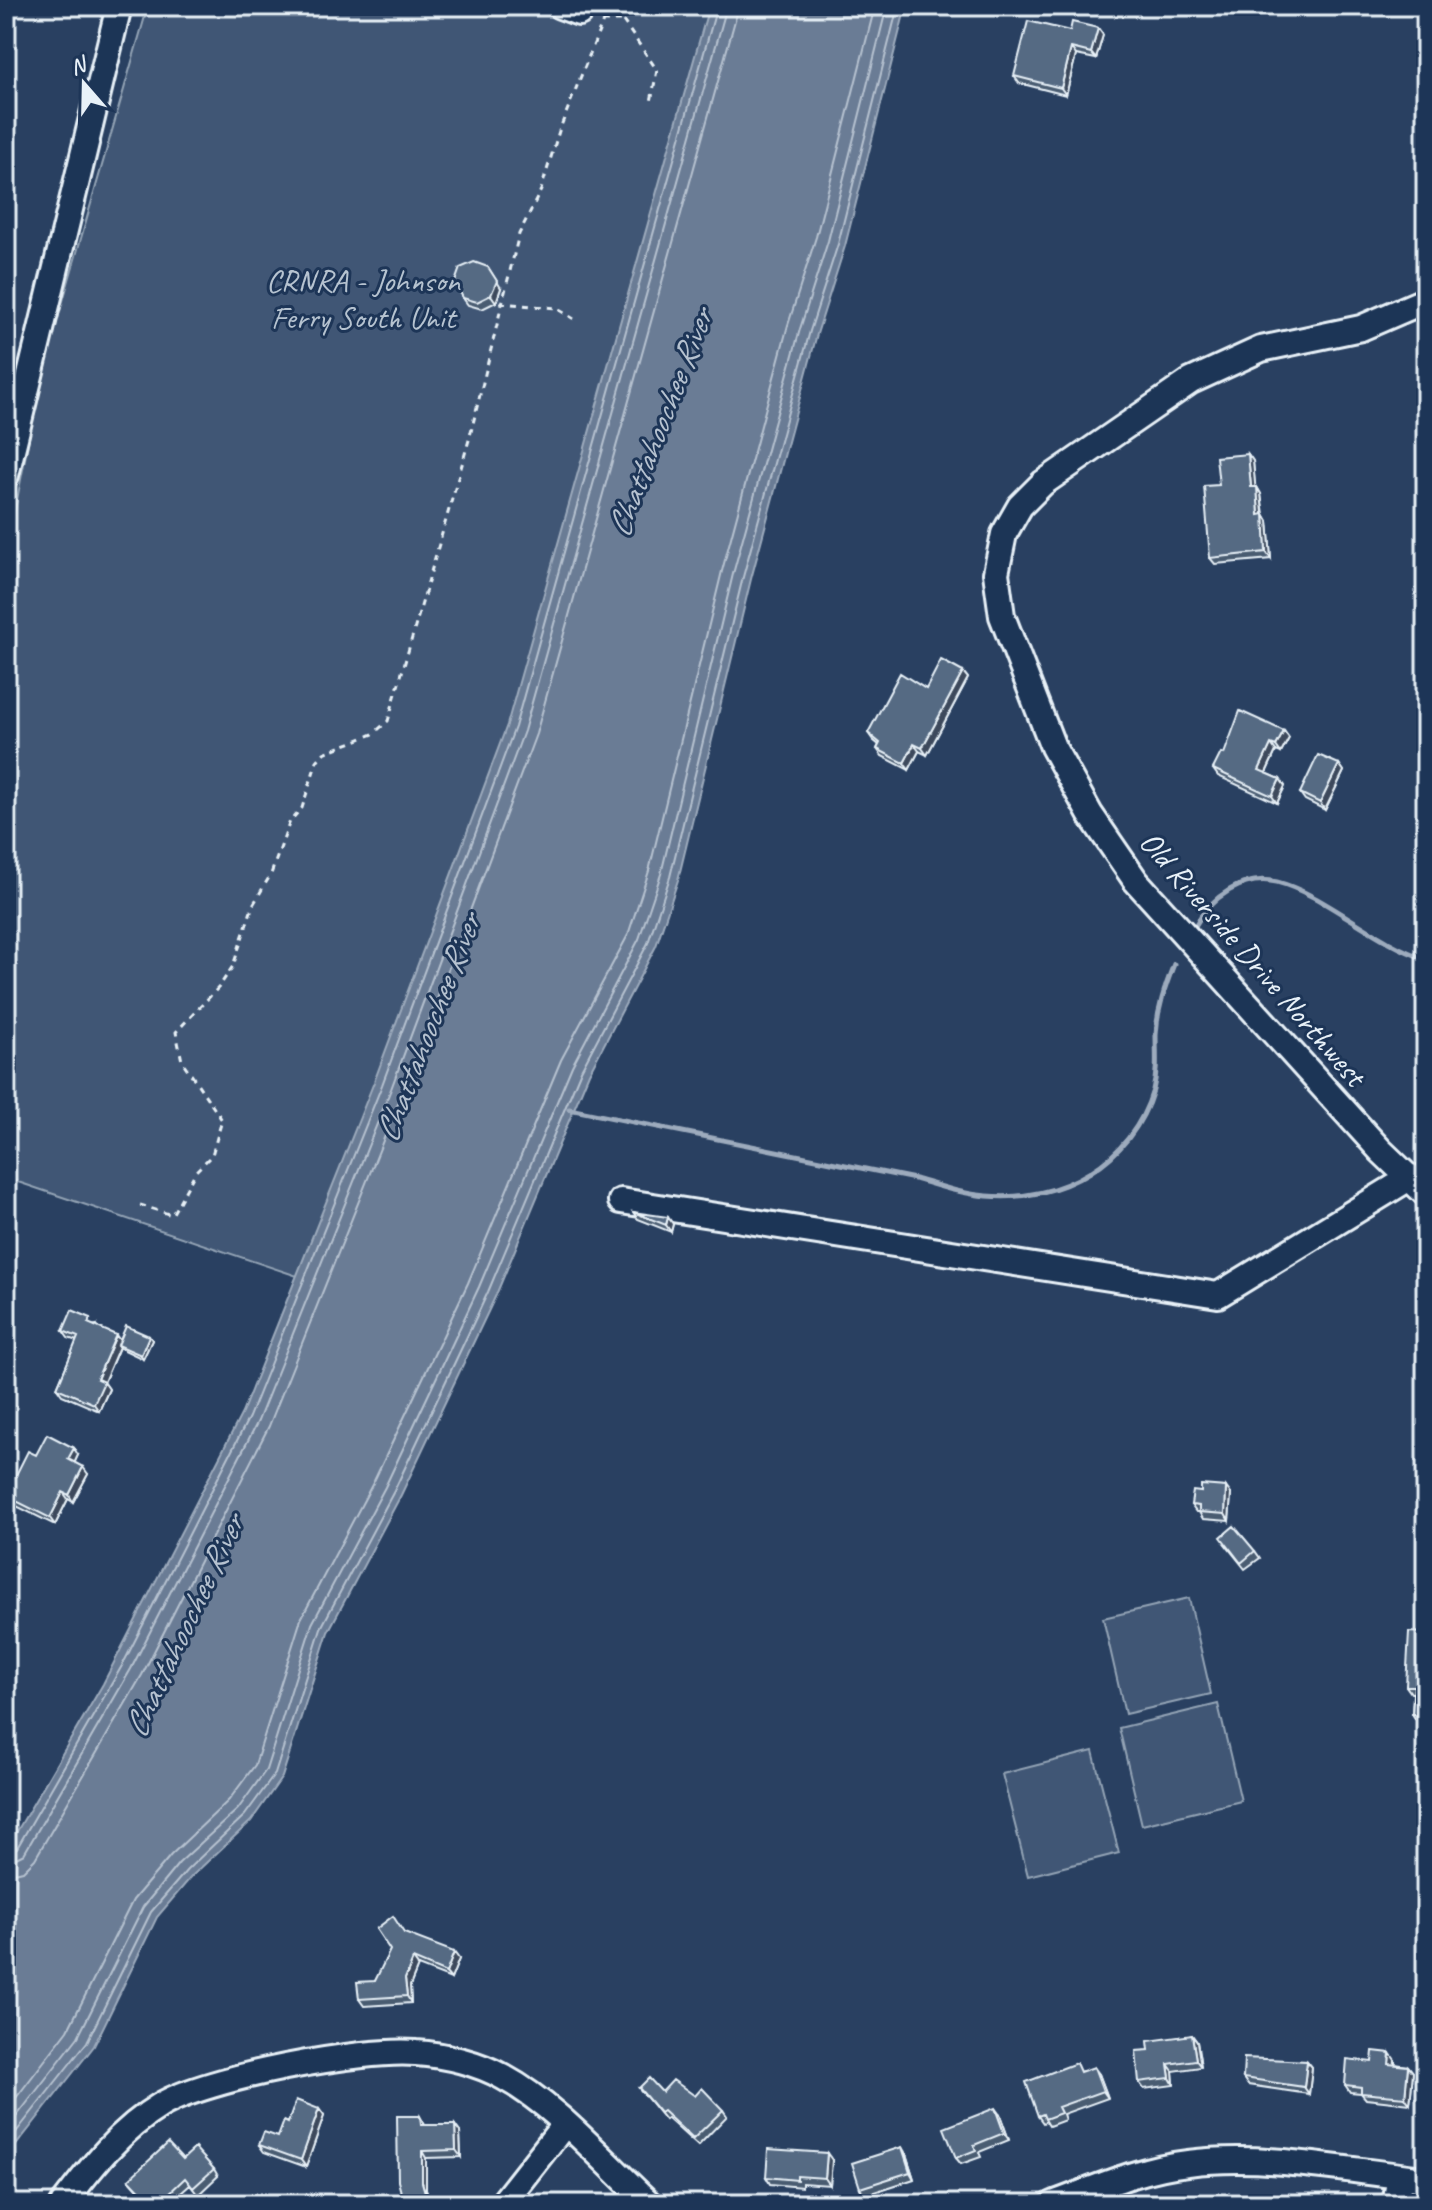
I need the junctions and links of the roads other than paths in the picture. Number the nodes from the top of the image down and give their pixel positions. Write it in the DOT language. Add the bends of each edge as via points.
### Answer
graph roads {
  1 [pos="119,6"];
  2 [pos="1426,300"];
  3 [pos="8,462"];
  4 [pos="1418,1186"];
  5 [pos="621,1201"];
  6 [pos="564,2125"];
  7 [pos="1400,2176"];
  8 [pos="1426,2179"];
  9 [pos="63,2204"];
  10 [pos="502,2204"];
  11 [pos="650,2204"];
  12 [pos="1053,2204"];
  13 [pos="1395,2204"];
  1 -- 3 [label="street"];
  2 -- 4 [label="street, Old Riverside Drive Northwest" via="1361,328 1261,349 1191,381 1043,483 1020,506 1004,534 996,573 1002,616 1053,747 1136,881"];
  4 -- 5 [label="street" via="1218,1295"];
  6 -- 9 [label="street" via="538,2099 502,2076 459,2060 415,2052 369,2054 229,2079 163,2104 127,2129"];
  6 -- 10 [label="street"];
  6 -- 11 [label="street"];
  7 -- 8 [label="street"];
  7 -- 12 [label="street" via="1246,2160 1186,2163 1126,2177"];
  7 -- 13 [label="street"];
}
